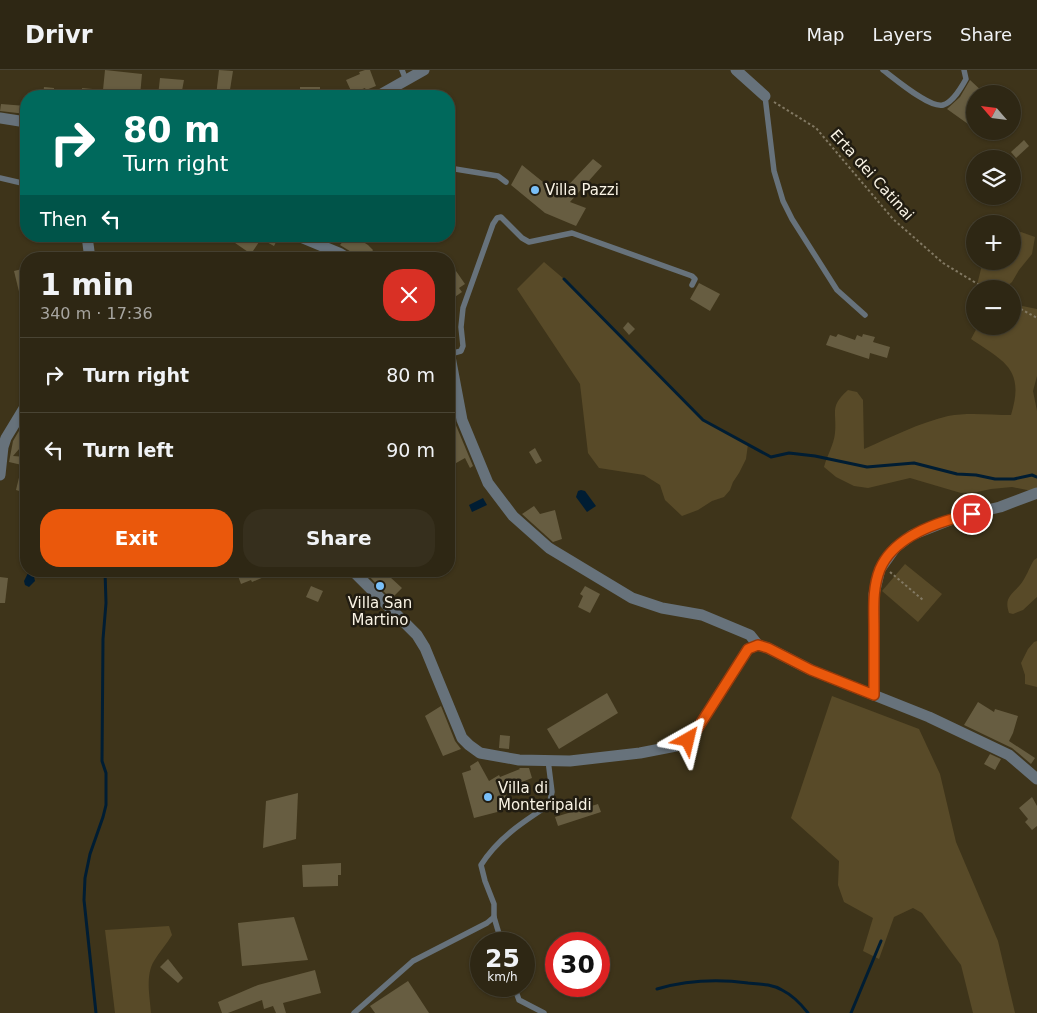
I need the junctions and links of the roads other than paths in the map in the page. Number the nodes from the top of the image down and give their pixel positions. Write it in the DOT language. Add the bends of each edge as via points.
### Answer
graph roads {
  1 [pos="424,70"];
  2 [pos="736,70"];
  3 [pos="882,70"];
  4 [pos="964,70"];
  5 [pos="404,75"];
  6 [pos="385,90"];
  7 [pos="765,96"];
  8 [pos="0,118"];
  9 [pos="20,121"];
  10 [pos="455,169"];
  11 [pos="0,178"];
  12 [pos="506,182"];
  13 [pos="20,183"];
  14 [pos="312,242"];
  15 [pos="337,252"];
  16 [pos="692,285"];
  17 [pos="865,315"];
  18 [pos="455,354"];
  19 [pos="455,383"];
  20 [pos="20,415"];
  21 [pos="0,475"];
  22 [pos="1037,493"];
  23 [pos="359,577"];
  24 [pos="758,645"];
  25 [pos="874,695"];
  26 [pos="548,760"];
  27 [pos="1037,779"];
  28 [pos="494,917"];
  29 [pos="498,932"];
  30 [pos="518,997"];
  31 [pos="354,1013"];
  32 [pos="544,1013"];
  1 -- 5 [label="street"];
  2 -- 7 [label="street"];
  3 -- 4 [label="lane" via="938,106 950,101 960,90 966,79"];
  5 -- 6 [label="street"];
  7 -- 17 [label="lane" via="774,171 783,201 837,290"];
  8 -- 9 [label="street"];
  10 -- 12 [label="lane" via="498,176"];
  11 -- 13 [label="lane"];
  14 -- 15 [label="street"];
  16 -- 18 [label="lane" via="695,279 692,276 572,233 529,242 502,217 497,218 463,308 463,346"];
  19 -- 24 [label="street" via="462,420 488,483 513,516 549,548 632,598 662,608 702,615 750,635"];
  20 -- 21 [label="street" via="3,447"];
  22 -- 25 [label="street" via="1000,507 958,517 912,535 895,548 882,566 874,594"];
  23 -- 26 [label="street" via="425,648 462,738 480,753 519,760"];
  24 -- 25 [label="street"];
  24 -- 26 [label="street" via="748,649 694,734 681,745 570,761"];
  25 -- 27 [label="street" via="1010,755"];
  26 -- 28 [label="lane" via="552,792 549,805 500,840 482,865 494,904"];
  28 -- 29 [label="lane"];
  28 -- 31 [label="lane" via="413,961"];
  30 -- 32 [label="lane"];
}
